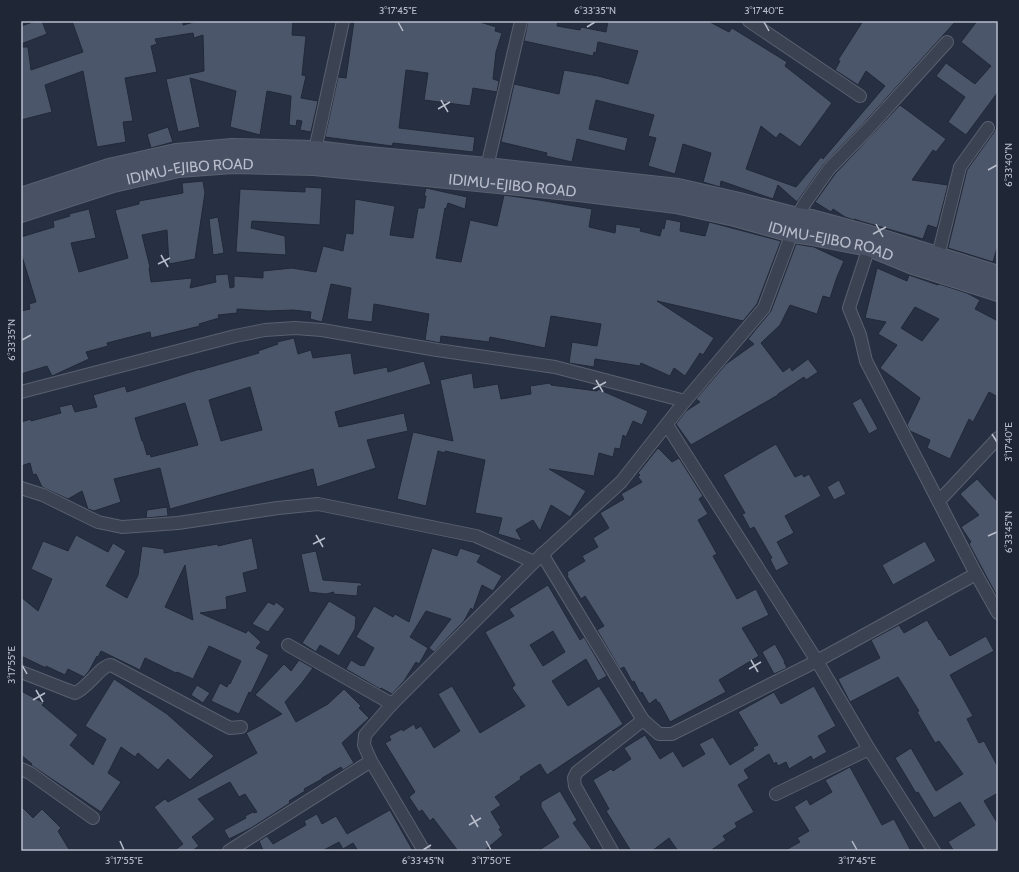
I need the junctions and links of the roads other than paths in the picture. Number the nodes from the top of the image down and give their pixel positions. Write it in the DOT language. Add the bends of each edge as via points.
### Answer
graph roads {
  1 [pos="343,21"];
  2 [pos="521,21"];
  3 [pos="749,21"];
  4 [pos="947,42"];
  5 [pos="860,96"];
  6 [pos="988,128"];
  7 [pos="315,150"];
  8 [pos="487,167"];
  9 [pos="21,197"];
  10 [pos="21,213"];
  11 [pos="794,225"];
  12 [pos="869,247"];
  13 [pos="938,256"];
  14 [pos="998,275"];
  15 [pos="998,292"];
  16 [pos="21,392"];
  17 [pos="685,401"];
  18 [pos="667,425"];
  19 [pos="998,438"];
  20 [pos="21,488"];
  21 [pos="939,501"];
  22 [pos="538,558"];
  23 [pos="976,574"];
  24 [pos="998,613"];
  25 [pos="288,645"];
  26 [pos="817,661"];
  27 [pos="21,672"];
  28 [pos="392,704"];
  29 [pos="643,720"];
  30 [pos="241,727"];
  31 [pos="869,749"];
  32 [pos="372,761"];
  33 [pos="21,769"];
  34 [pos="776,794"];
  35 [pos="93,818"];
  36 [pos="229,851"];
  37 [pos="424,851"];
  38 [pos="612,851"];
  39 [pos="934,851"];
  1 -- 7 [label="street"];
  2 -- 8 [label="street"];
  3 -- 5 [label="street"];
  4 -- 11 [label="street" via="829,169 805,203"];
  6 -- 13 [label="street" via="960,167"];
  7 -- 8 [label="main road, IDIMU-EJIBO ROAD"];
  7 -- 9 [label="main road, IDIMU-EJIBO ROAD" via="232,148 176,153 109,168"];
  8 -- 11 [label="main road, IDIMU-EJIBO ROAD" via="678,188 739,202"];
  10 -- 11 [label="main road, IDIMU-EJIBO ROAD" via="113,183 178,168 233,164 314,166 477,182 676,204 735,217"];
  11 -- 12 [label="main road, IDIMU-EJIBO ROAD" via="807,235"];
  11 -- 13 [label="main road, IDIMU-EJIBO ROAD" via="810,220"];
  11 -- 17 [label="street" via="764,308"];
  12 -- 15 [label="main road, IDIMU-EJIBO ROAD" via="913,265"];
  12 -- 21 [label="street" via="849,308 866,361"];
  13 -- 14 [label="main road, IDIMU-EJIBO ROAD"];
  16 -- 17 [label="street" via="235,336 295,328 336,332 555,367"];
  17 -- 18 [label="street"];
  18 -- 22 [label="street" via="621,482"];
  18 -- 26 [label="street"];
  19 -- 21 [label="street"];
  20 -- 22 [label="street" via="43,495 98,522 122,527 178,523 318,504 476,536"];
  21 -- 23 [label="street"];
  22 -- 28 [label="street"];
  22 -- 29 [label="street"];
  23 -- 24 [label="street"];
  23 -- 26 [label="street"];
  25 -- 28 [label="street"];
  26 -- 29 [label="street" via="672,734 659,734"];
  26 -- 31 [label="street"];
  27 -- 30 [label="street" via="75,693 82,690 105,666 111,665 230,728"];
  28 -- 32 [label="street" via="365,735 364,745"];
  29 -- 38 [label="street" via="577,772 574,778 575,786"];
  31 -- 34 [label="street"];
  31 -- 39 [label="street"];
  32 -- 36 [label="street"];
  32 -- 37 [label="street"];
  33 -- 35 [label="street"];
}
